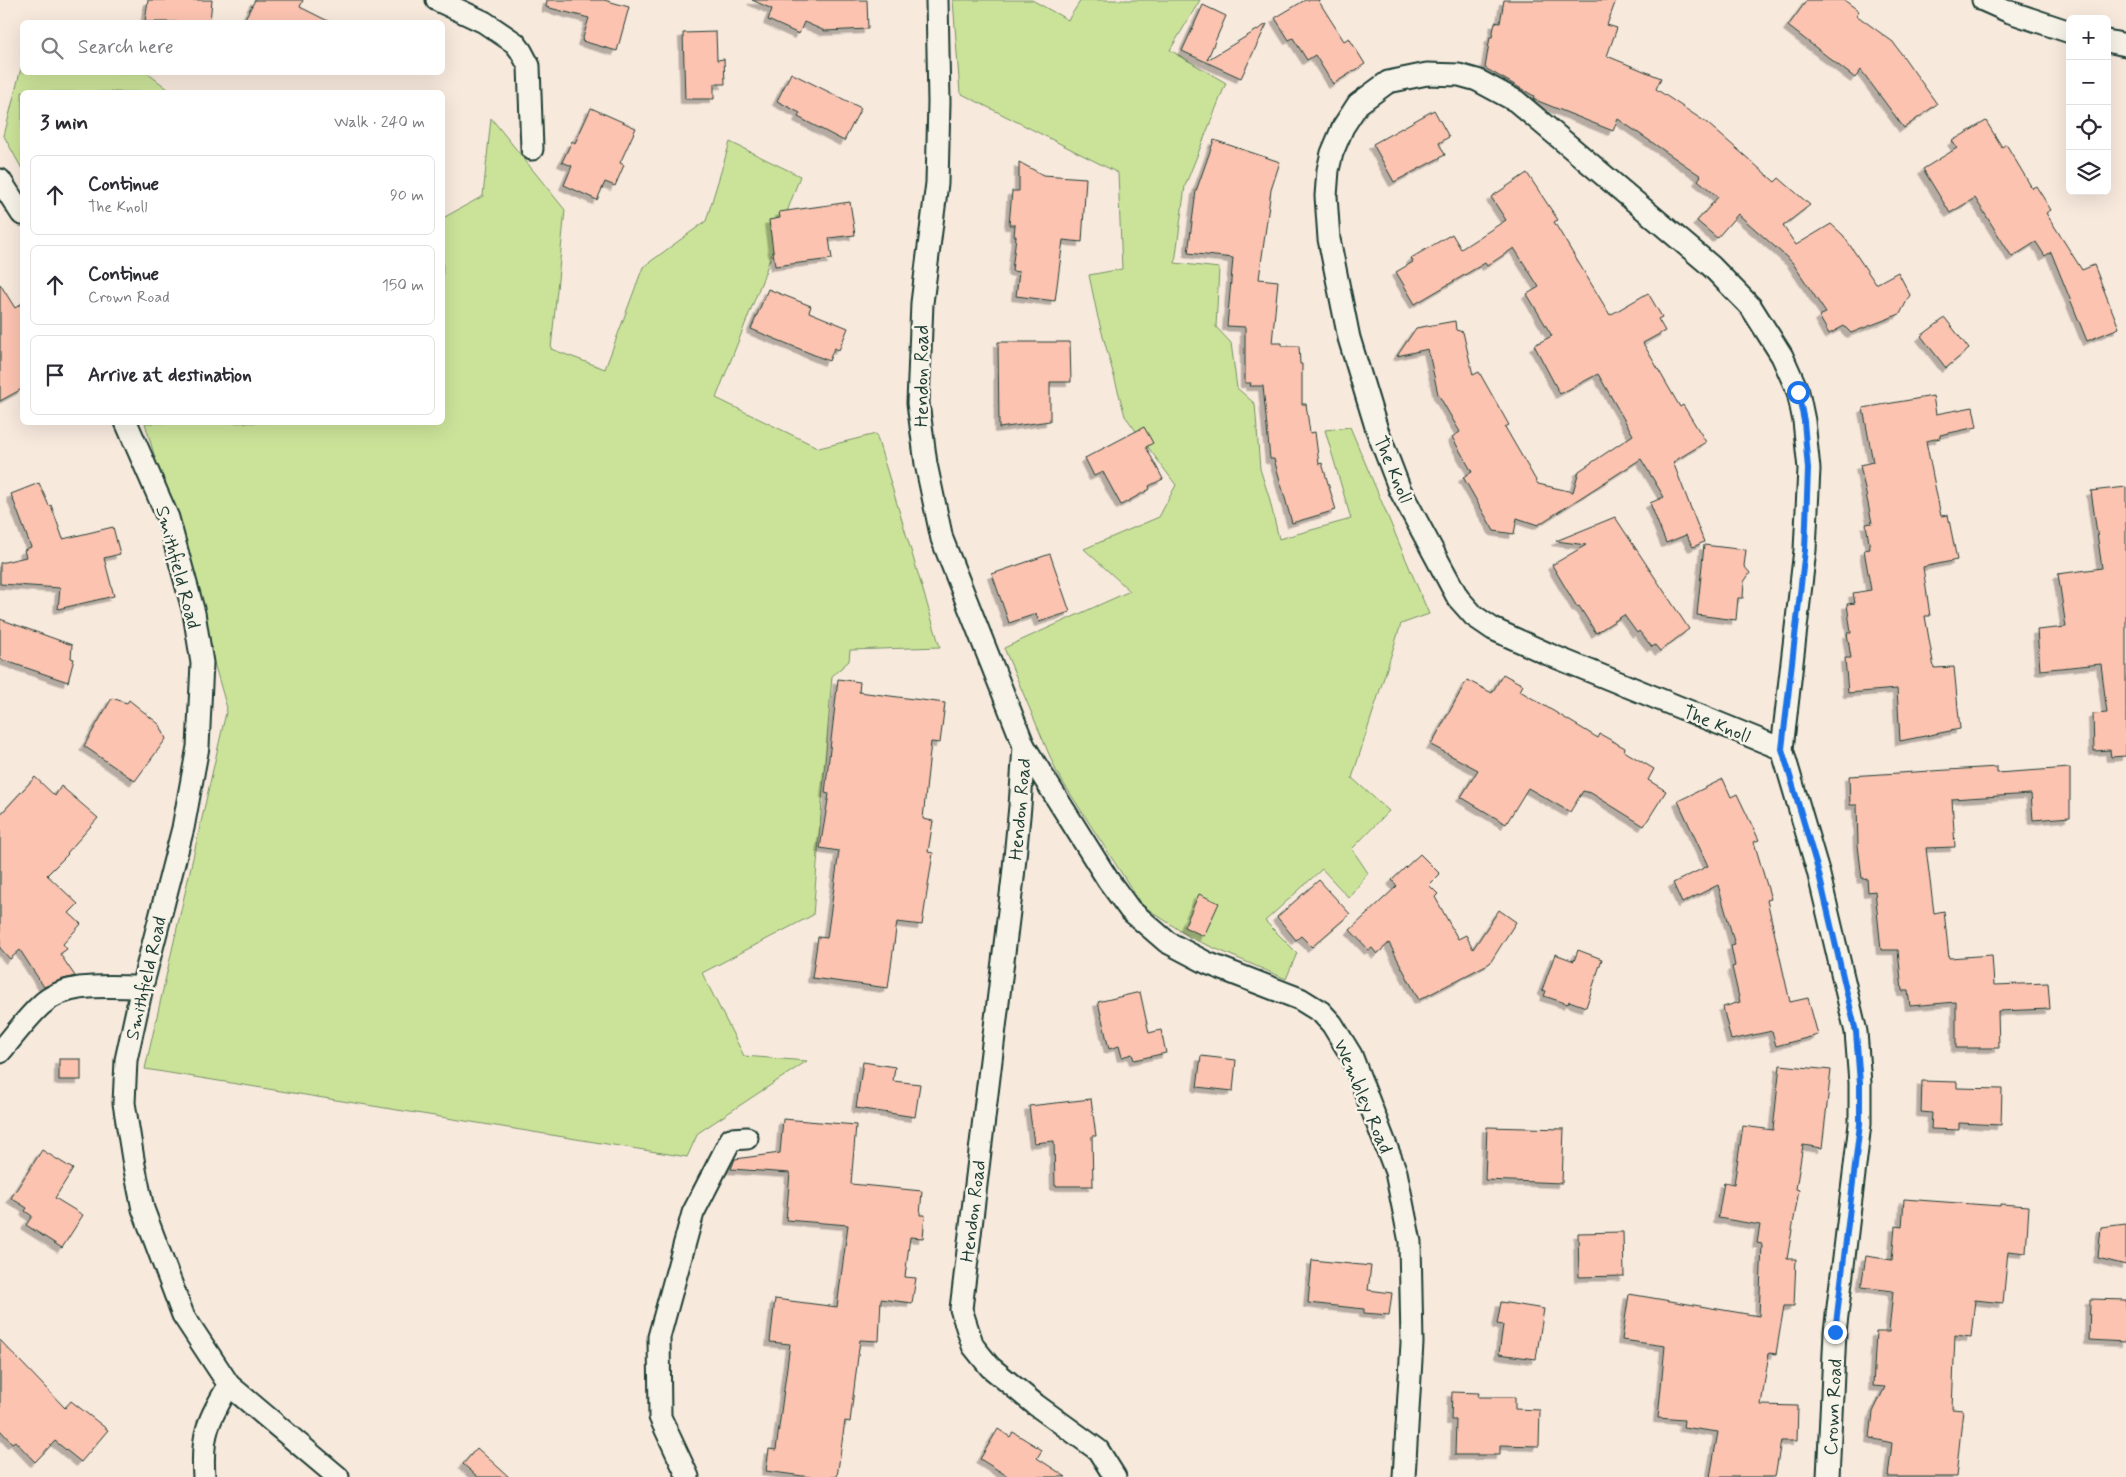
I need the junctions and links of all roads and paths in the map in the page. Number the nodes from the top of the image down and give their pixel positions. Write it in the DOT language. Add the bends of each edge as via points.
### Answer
graph roads {
  1 [pos="437,0"];
  2 [pos="937,0"];
  3 [pos="1983,0"];
  4 [pos="2066,31"];
  5 [pos="532,149"];
  6 [pos="0,180"];
  7 [pos="20,211"];
  8 [pos="127,425"];
  9 [pos="1024,746"];
  10 [pos="1782,749"];
  11 [pos="142,987"];
  12 [pos="0,1052"];
  13 [pos="747,1138"];
  14 [pos="229,1385"];
  15 [pos="204,1477"];
  16 [pos="338,1477"];
  17 [pos="688,1477"];
  18 [pos="1115,1477"];
  19 [pos="1404,1477"];
  20 [pos="1828,1477"];
  1 -- 5 [label="street" via="484,22 521,51 529,66"];
  2 -- 9 [label="street, Hendon Road" via="937,183 922,303 918,403 926,464 942,539"];
  3 -- 4 [label="street"];
  6 -- 7 [label="street"];
  8 -- 11 [label="street, Smithfield Road" via="168,518 194,613 202,663 198,747 183,828"];
  9 -- 18 [label="street, Hendon Road" via="1013,878 961,1309 973,1346 990,1367 1098,1450"];
  9 -- 19 [label="street, Wembley Road" via="1130,910 1167,942 1207,963 1300,999 1321,1012 1351,1055 1396,1172 1410,1242 1412,1343"];
  10 -- 10 [label="street, The Knoll" via="1548,654 1493,628 1474,616 1458,598 1400,490 1377,430 1349,338 1329,239 1326,196 1332,152 1358,104 1388,82 1427,74 1459,75 1477,80 1516,101 1711,266 1752,308 1782,356 1800,402 1808,469 1805,550"];
  10 -- 20 [label="street, Crown Road" via="1818,870 1856,1032 1860,1083 1860,1124 1835,1332"];
  11 -- 12 [label="street" via="82,988 55,995 41,1004"];
  11 -- 14 [label="street, Smithfield Road" via="126,1060 124,1103 143,1209 183,1315"];
  13 -- 17 [label="street" via="731,1139 693,1213 659,1337 660,1417"];
  14 -- 15 [label="street" via="206,1431"];
  14 -- 16 [label="street, Smithfield Road"];
}
